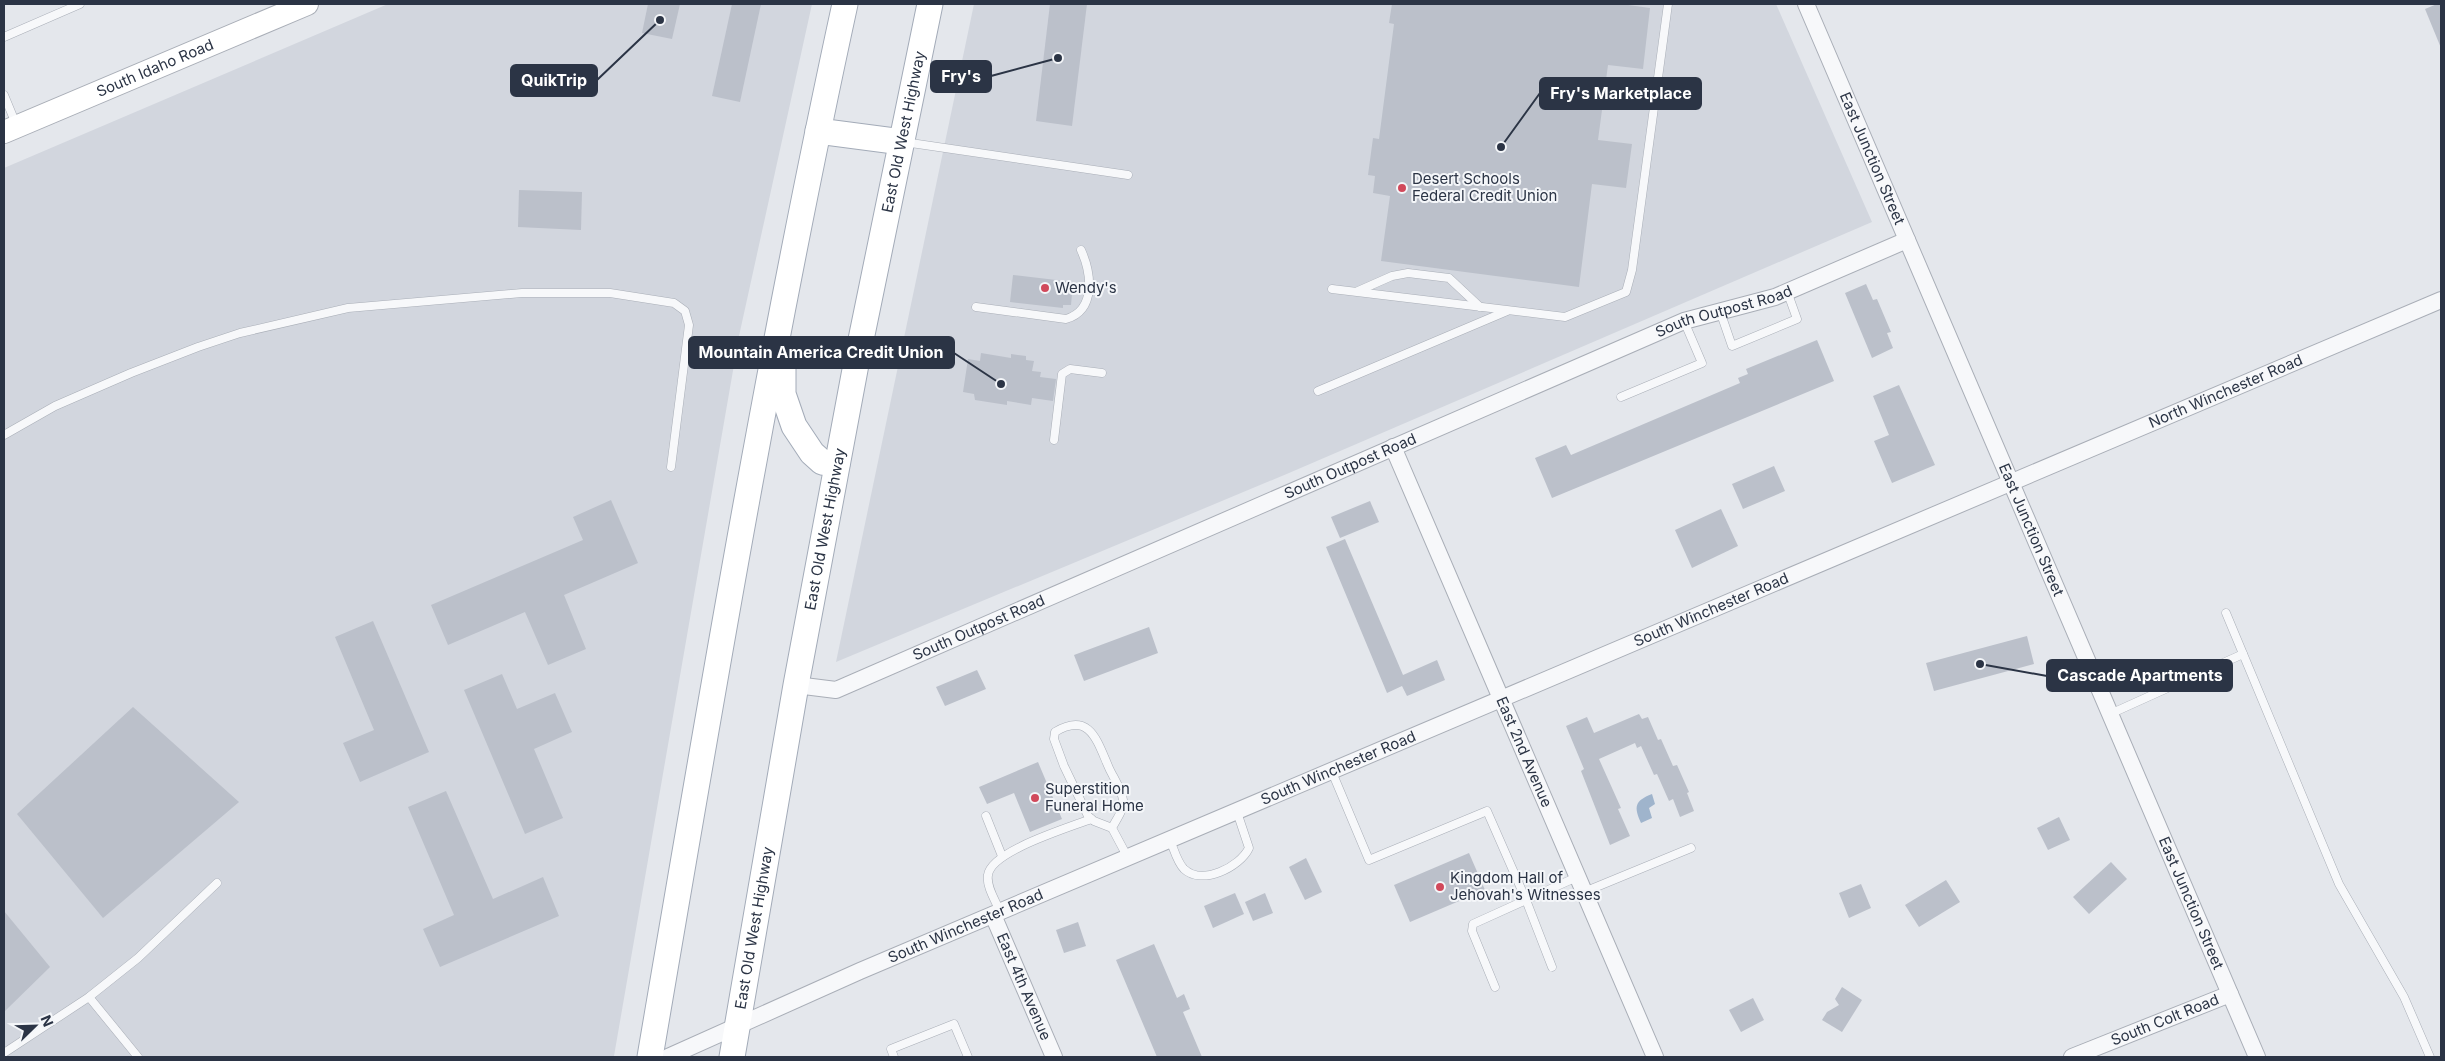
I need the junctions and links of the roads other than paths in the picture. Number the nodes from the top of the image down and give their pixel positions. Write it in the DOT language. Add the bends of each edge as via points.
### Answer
graph roads {
  1 [pos="80,4"];
  2 [pos="306,4"];
  3 [pos="845,4"];
  4 [pos="930,4"];
  5 [pos="1668,4"];
  6 [pos="1806,4"];
  7 [pos="4,37"];
  8 [pos="4,95"];
  9 [pos="10,129"];
  10 [pos="818,131"];
  11 [pos="902,142"];
  12 [pos="1128,175"];
  13 [pos="1907,240"];
  14 [pos="1081,250"];
  15 [pos="1332,289"];
  16 [pos="1787,291"];
  17 [pos="1356,292"];
  18 [pos="2441,300"];
  19 [pos="976,307"];
  20 [pos="1480,307"];
  21 [pos="1509,310"];
  22 [pos="1720,311"];
  23 [pos="782,314"];
  24 [pos="1684,321"];
  25 [pos="1102,373"];
  26 [pos="1318,392"];
  27 [pos="1621,398"];
  28 [pos="4,434"];
  29 [pos="1054,440"];
  30 [pos="1393,447"];
  31 [pos="837,464"];
  32 [pos="671,466"];
  33 [pos="2011,483"];
  34 [pos="2226,613"];
  35 [pos="2243,654"];
  36 [pos="796,686"];
  37 [pos="1501,700"];
  38 [pos="2110,714"];
  39 [pos="1332,772"];
  40 [pos="1237,812"];
  41 [pos="986,816"];
  42 [pos="1091,819"];
  43 [pos="1112,828"];
  44 [pos="1170,840"];
  45 [pos="1691,848"];
  46 [pos="1002,856"];
  47 [pos="1128,858"];
  48 [pos="217,883"];
  49 [pos="1581,885"];
  50 [pos="1526,900"];
  51 [pos="997,913"];
  52 [pos="1552,967"];
  53 [pos="1495,987"];
  54 [pos="2230,994"];
  55 [pos="89,998"];
  56 [pos="738,1026"];
  57 [pos="4,1053"];
  58 [pos="138,1057"];
  59 [pos="650,1057"];
  60 [pos="668,1057"];
  61 [pos="732,1057"];
  62 [pos="894,1057"];
  63 [pos="968,1057"];
  64 [pos="1054,1057"];
  65 [pos="1655,1057"];
  66 [pos="2072,1057"];
  67 [pos="2257,1057"];
  68 [pos="2430,1057"];
  1 -- 7 [label="lane"];
  2 -- 9 [label="main road, South Idaho Road"];
  3 -- 10 [label="main road"];
  4 -- 11 [label="main road, East Old West Highway"];
  5 -- 21 [label="lane" via="1632,270 1626,292 1565,317"];
  6 -- 13 [label="street, East Junction Street"];
  8 -- 9 [label="lane"];
  10 -- 11 [label="main road"];
  10 -- 23 [label="main road"];
  11 -- 12 [label="lane"];
  11 -- 31 [label="main road, East Old West Highway"];
  13 -- 16 [label="street, South Outpost Road"];
  13 -- 33 [label="street, East Junction Street"];
  14 -- 19 [label="lane" via="1090,274 1087,302 1075,316 1066,319"];
  15 -- 17 [label="lane"];
  16 -- 22 [label="street, South Outpost Road"];
  16 -- 22 [label="lane" via="1796,319 1732,346"];
  17 -- 20 [label="lane"];
  17 -- 20 [label="lane" via="1392,276 1408,273 1449,278"];
  18 -- 33 [label="street, North Winchester Road"];
  20 -- 21 [label="lane"];
  21 -- 26 [label="lane"];
  22 -- 24 [label="street, South Outpost Road"];
  23 -- 31 [label="main road" via="783,394 788,411 812,453 822,462"];
  23 -- 59 [label="main road"];
  24 -- 27 [label="lane" via="1702,363"];
  24 -- 30 [label="street, South Outpost Road"];
  25 -- 29 [label="lane" via="1070,369 1062,374"];
  28 -- 32 [label="lane" via="55,406 198,347 339,310 522,293 610,293 674,303 685,312 689,325"];
  30 -- 36 [label="street, South Outpost Road" via="836,690"];
  30 -- 37 [label="street, East 2nd Avenue"];
  31 -- 36 [label="main road, East Old West Highway"];
  33 -- 37 [label="street, South Winchester Road"];
  33 -- 38 [label="street, East Junction Street"];
  34 -- 35 [label="lane"];
  35 -- 38 [label="lane"];
  35 -- 68 [label="lane" via="2339,884 2404,997"];
  36 -- 56 [label="main road, East Old West Highway"];
  37 -- 39 [label="street, South Winchester Road"];
  37 -- 49 [label="street, East 2nd Avenue"];
  38 -- 54 [label="street, East Junction Street"];
  39 -- 40 [label="street, South Winchester Road"];
  39 -- 50 [label="lane" via="1369,860 1487,811"];
  40 -- 44 [label="street, South Winchester Road"];
  40 -- 44 [label="lane" via="1248,848 1245,857 1219,872 1196,875 1185,870"];
  41 -- 46 [label="lane"];
  42 -- 43 [label="lane"];
  42 -- 43 [label="lane" via="1054,739 1055,732 1073,724 1082,725 1095,737 1123,799 1122,810"];
  42 -- 46 [label="lane"];
  43 -- 47 [label="lane"];
  44 -- 47 [label="street, South Winchester Road"];
  45 -- 49 [label="lane"];
  46 -- 51 [label="lane" via="993,863 988,875"];
  47 -- 51 [label="street, South Winchester Road"];
  48 -- 55 [label="lane" via="138,958"];
  49 -- 50 [label="lane"];
  49 -- 65 [label="street, East 2nd Avenue"];
  50 -- 52 [label="lane"];
  50 -- 53 [label="lane" via="1473,924 1472,931"];
  51 -- 56 [label="street, South Winchester Road"];
  51 -- 64 [label="street, East 4th Avenue"];
  54 -- 66 [label="street, South Colt Road"];
  54 -- 67 [label="street, East Junction Street"];
  55 -- 57 [label="lane"];
  55 -- 58 [label="lane"];
  56 -- 60 [label="street, South Winchester Road"];
  56 -- 61 [label="main road, East Old West Highway"];
  62 -- 63 [label="lane" via="891,1049 954,1024"];
}
